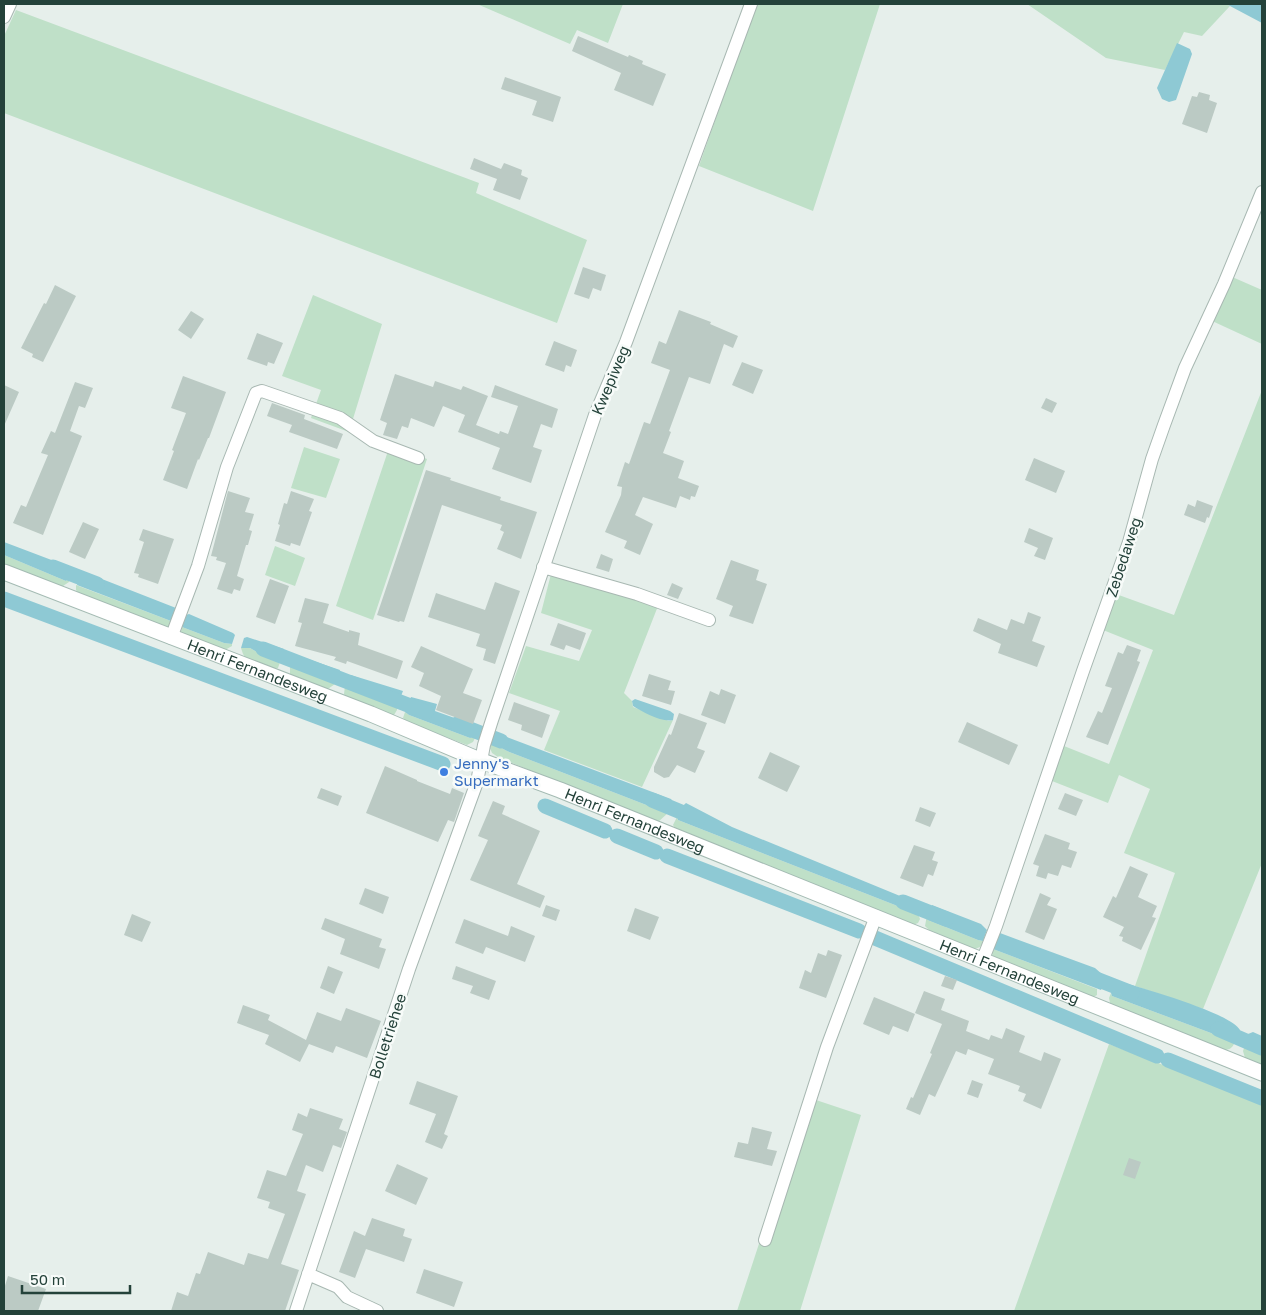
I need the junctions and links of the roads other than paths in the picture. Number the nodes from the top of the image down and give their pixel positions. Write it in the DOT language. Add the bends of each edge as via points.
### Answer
graph roads {
  1 [pos="10,4"];
  2 [pos="751,4"];
  3 [pos="4,17"];
  4 [pos="1262,192"];
  5 [pos="418,458"];
  6 [pos="543,567"];
  7 [pos="4,572"];
  8 [pos="709,620"];
  9 [pos="171,638"];
  10 [pos="482,761"];
  11 [pos="876,916"];
  12 [pos="983,960"];
  13 [pos="1262,1073"];
  14 [pos="765,1240"];
  15 [pos="308,1274"];
  16 [pos="296,1311"];
  17 [pos="377,1311"];
  1 -- 3 [label="street"];
  2 -- 6 [label="street, Kwepiweg" via="626,342 595,415"];
  4 -- 12 [label="street, Zebedaweg" via="1185,368 1164,425 1129,542"];
  5 -- 9 [label="street" via="373,441 340,418 262,390 256,393 227,467 198,566"];
  6 -- 8 [label="street" via="637,594"];
  6 -- 10 [label="street, Kwepiweg" via="484,745"];
  7 -- 9 [label="street, Henri Fernandesweg"];
  9 -- 10 [label="street, Henri Fernandesweg"];
  10 -- 11 [label="street, Henri Fernandesweg"];
  10 -- 15 [label="street, Bolletriehee"];
  11 -- 12 [label="street, Henri Fernandesweg"];
  11 -- 14 [label="street" via="827,1047"];
  12 -- 13 [label="street, Henri Fernandesweg"];
  15 -- 16 [label="street, Bolletriehee"];
  15 -- 17 [label="street" via="338,1287 347,1297"];
}
